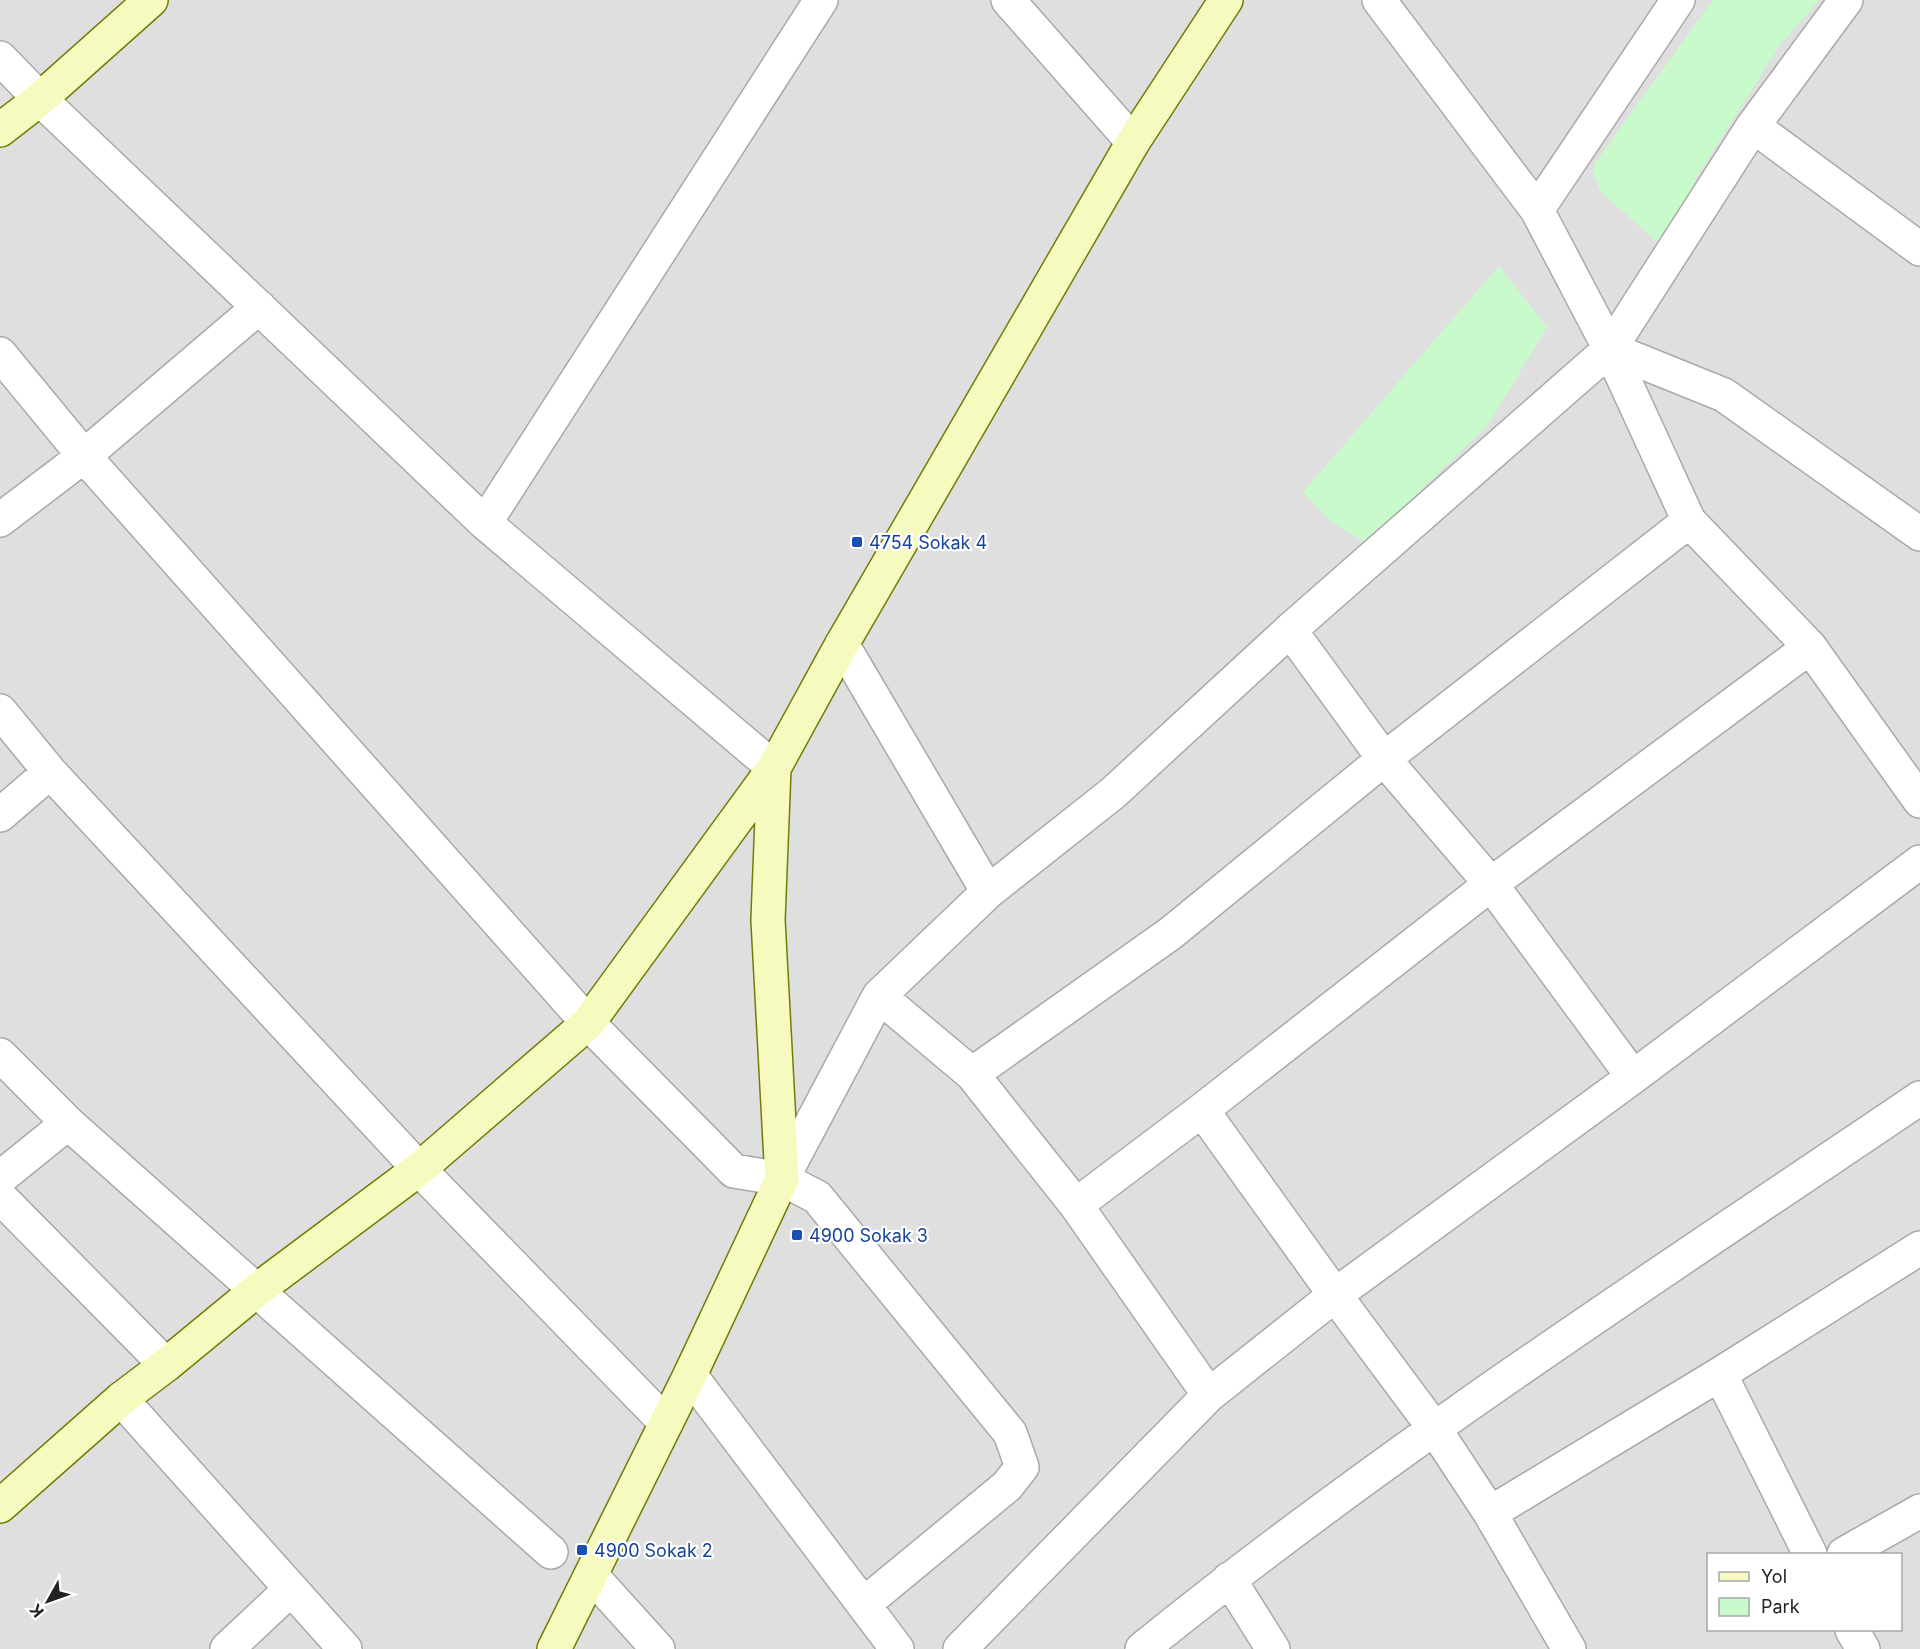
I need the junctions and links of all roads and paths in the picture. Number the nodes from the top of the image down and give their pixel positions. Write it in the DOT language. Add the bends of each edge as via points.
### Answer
graph roads {
  1 [pos="151,0"];
  2 [pos="821,0"];
  3 [pos="1008,0"];
  4 [pos="1226,0"];
  5 [pos="1379,0"];
  6 [pos="1678,0"];
  7 [pos="1846,0"];
  8 [pos="0,58"];
  9 [pos="40,99"];
  10 [pos="1753,126"];
  11 [pos="0,130"];
  12 [pos="1133,142"];
  13 [pos="1537,210"];
  14 [pos="1920,249"];
  15 [pos="259,308"];
  16 [pos="1610,349"];
  17 [pos="0,354"];
  18 [pos="84,456"];
  19 [pos="0,520"];
  20 [pos="1689,520"];
  21 [pos="485,523"];
  22 [pos="1920,534"];
  23 [pos="1290,630"];
  24 [pos="842,644"];
  25 [pos="1810,647"];
  26 [pos="0,711"];
  27 [pos="1384,759"];
  28 [pos="774,768"];
  29 [pos="50,772"];
  30 [pos="1920,801"];
  31 [pos="0,815"];
  32 [pos="1920,862"];
  33 [pos="1491,884"];
  34 [pos="988,892"];
  35 [pos="879,996"];
  36 [pos="588,1023"];
  37 [pos="0,1055"];
  38 [pos="972,1074"];
  39 [pos="1633,1077"];
  40 [pos="1920,1098"];
  41 [pos="1202,1110"];
  42 [pos="68,1123"];
  43 [pos="419,1169"];
  44 [pos="0,1178"];
  45 [pos="782,1179"];
  46 [pos="0,1197"];
  47 [pos="1076,1205"];
  48 [pos="1920,1248"];
  49 [pos="257,1290"];
  50 [pos="1335,1295"];
  51 [pos="166,1365"];
  52 [pos="1720,1374"];
  53 [pos="690,1375"];
  54 [pos="1209,1395"];
  55 [pos="121,1399"];
  56 [pos="666,1423"];
  57 [pos="1434,1428"];
  58 [pos="0,1506"];
  59 [pos="1920,1511"];
  60 [pos="1490,1513"];
  61 [pos="551,1552"];
  62 [pos="1810,1553"];
  63 [pos="1846,1553"];
  64 [pos="592,1576"];
  65 [pos="1229,1579"];
  66 [pos="291,1589"];
  67 [pos="864,1604"];
  68 [pos="1853,1631"];
  69 [pos="227,1649"];
  70 [pos="345,1649"];
  71 [pos="554,1649"];
  72 [pos="658,1649"];
  73 [pos="897,1649"];
  74 [pos="960,1649"];
  75 [pos="1142,1649"];
  76 [pos="1273,1649"];
  77 [pos="1569,1649"];
  78 [pos="1863,1649"];
  1 -- 9 [label="street"];
  2 -- 21 [label="street"];
  3 -- 12 [label="street"];
  4 -- 12 [label="street"];
  5 -- 13 [label="street"];
  6 -- 13 [label="street"];
  7 -- 10 [label="street"];
  8 -- 9 [label="street"];
  9 -- 11 [label="street"];
  9 -- 15 [label="street"];
  10 -- 14 [label="street"];
  10 -- 16 [label="street"];
  12 -- 24 [label="street"];
  13 -- 16 [label="street"];
  15 -- 18 [label="street"];
  15 -- 21 [label="street"];
  16 -- 20 [label="street"];
  16 -- 22 [label="street" via="1724,395"];
  16 -- 23 [label="street"];
  17 -- 18 [label="street"];
  18 -- 19 [label="street"];
  18 -- 36 [label="street"];
  20 -- 25 [label="street"];
  20 -- 27 [label="street"];
  21 -- 28 [label="street"];
  23 -- 27 [label="street"];
  23 -- 34 [label="street" via="1113,794"];
  24 -- 28 [label="street"];
  24 -- 34 [label="street"];
  25 -- 30 [label="street"];
  25 -- 33 [label="street"];
  26 -- 29 [label="street"];
  27 -- 33 [label="street"];
  27 -- 38 [label="street" via="1171,933"];
  28 -- 36 [label="street"];
  28 -- 45 [label="street" via="768,920"];
  29 -- 31 [label="street"];
  29 -- 43 [label="street"];
  32 -- 39 [label="street"];
  33 -- 39 [label="street"];
  33 -- 41 [label="street"];
  34 -- 35 [label="street"];
  35 -- 38 [label="street"];
  35 -- 45 [label="street"];
  36 -- 43 [label="street"];
  36 -- 45 [label="street" via="734,1171"];
  37 -- 42 [label="street"];
  38 -- 47 [label="street"];
  39 -- 50 [label="street"];
  40 -- 57 [label="street"];
  41 -- 47 [label="street"];
  41 -- 50 [label="street"];
  42 -- 44 [label="street"];
  42 -- 49 [label="street"];
  43 -- 49 [label="street"];
  43 -- 56 [label="street"];
  45 -- 53 [label="street"];
  45 -- 67 [label="street" via="817,1197 1010,1433 1022,1467 1007,1486"];
  46 -- 51 [label="street"];
  47 -- 54 [label="street"];
  48 -- 52 [label="street"];
  49 -- 51 [label="street"];
  49 -- 61 [label="street"];
  50 -- 54 [label="street"];
  50 -- 57 [label="street"];
  51 -- 55 [label="street"];
  52 -- 60 [label="street"];
  52 -- 62 [label="street"];
  53 -- 56 [label="street"];
  53 -- 67 [label="street"];
  54 -- 74 [label="street"];
  55 -- 58 [label="street"];
  55 -- 66 [label="street"];
  56 -- 64 [label="street"];
  57 -- 60 [label="street"];
  57 -- 65 [label="street"];
  59 -- 63 [label="street"];
  60 -- 77 [label="street"];
  64 -- 71 [label="street"];
  64 -- 72 [label="street"];
  65 -- 75 [label="street"];
  65 -- 76 [label="street"];
  66 -- 69 [label="street"];
  66 -- 70 [label="street"];
  67 -- 73 [label="street"];
  68 -- 78 [label="street"];
}
